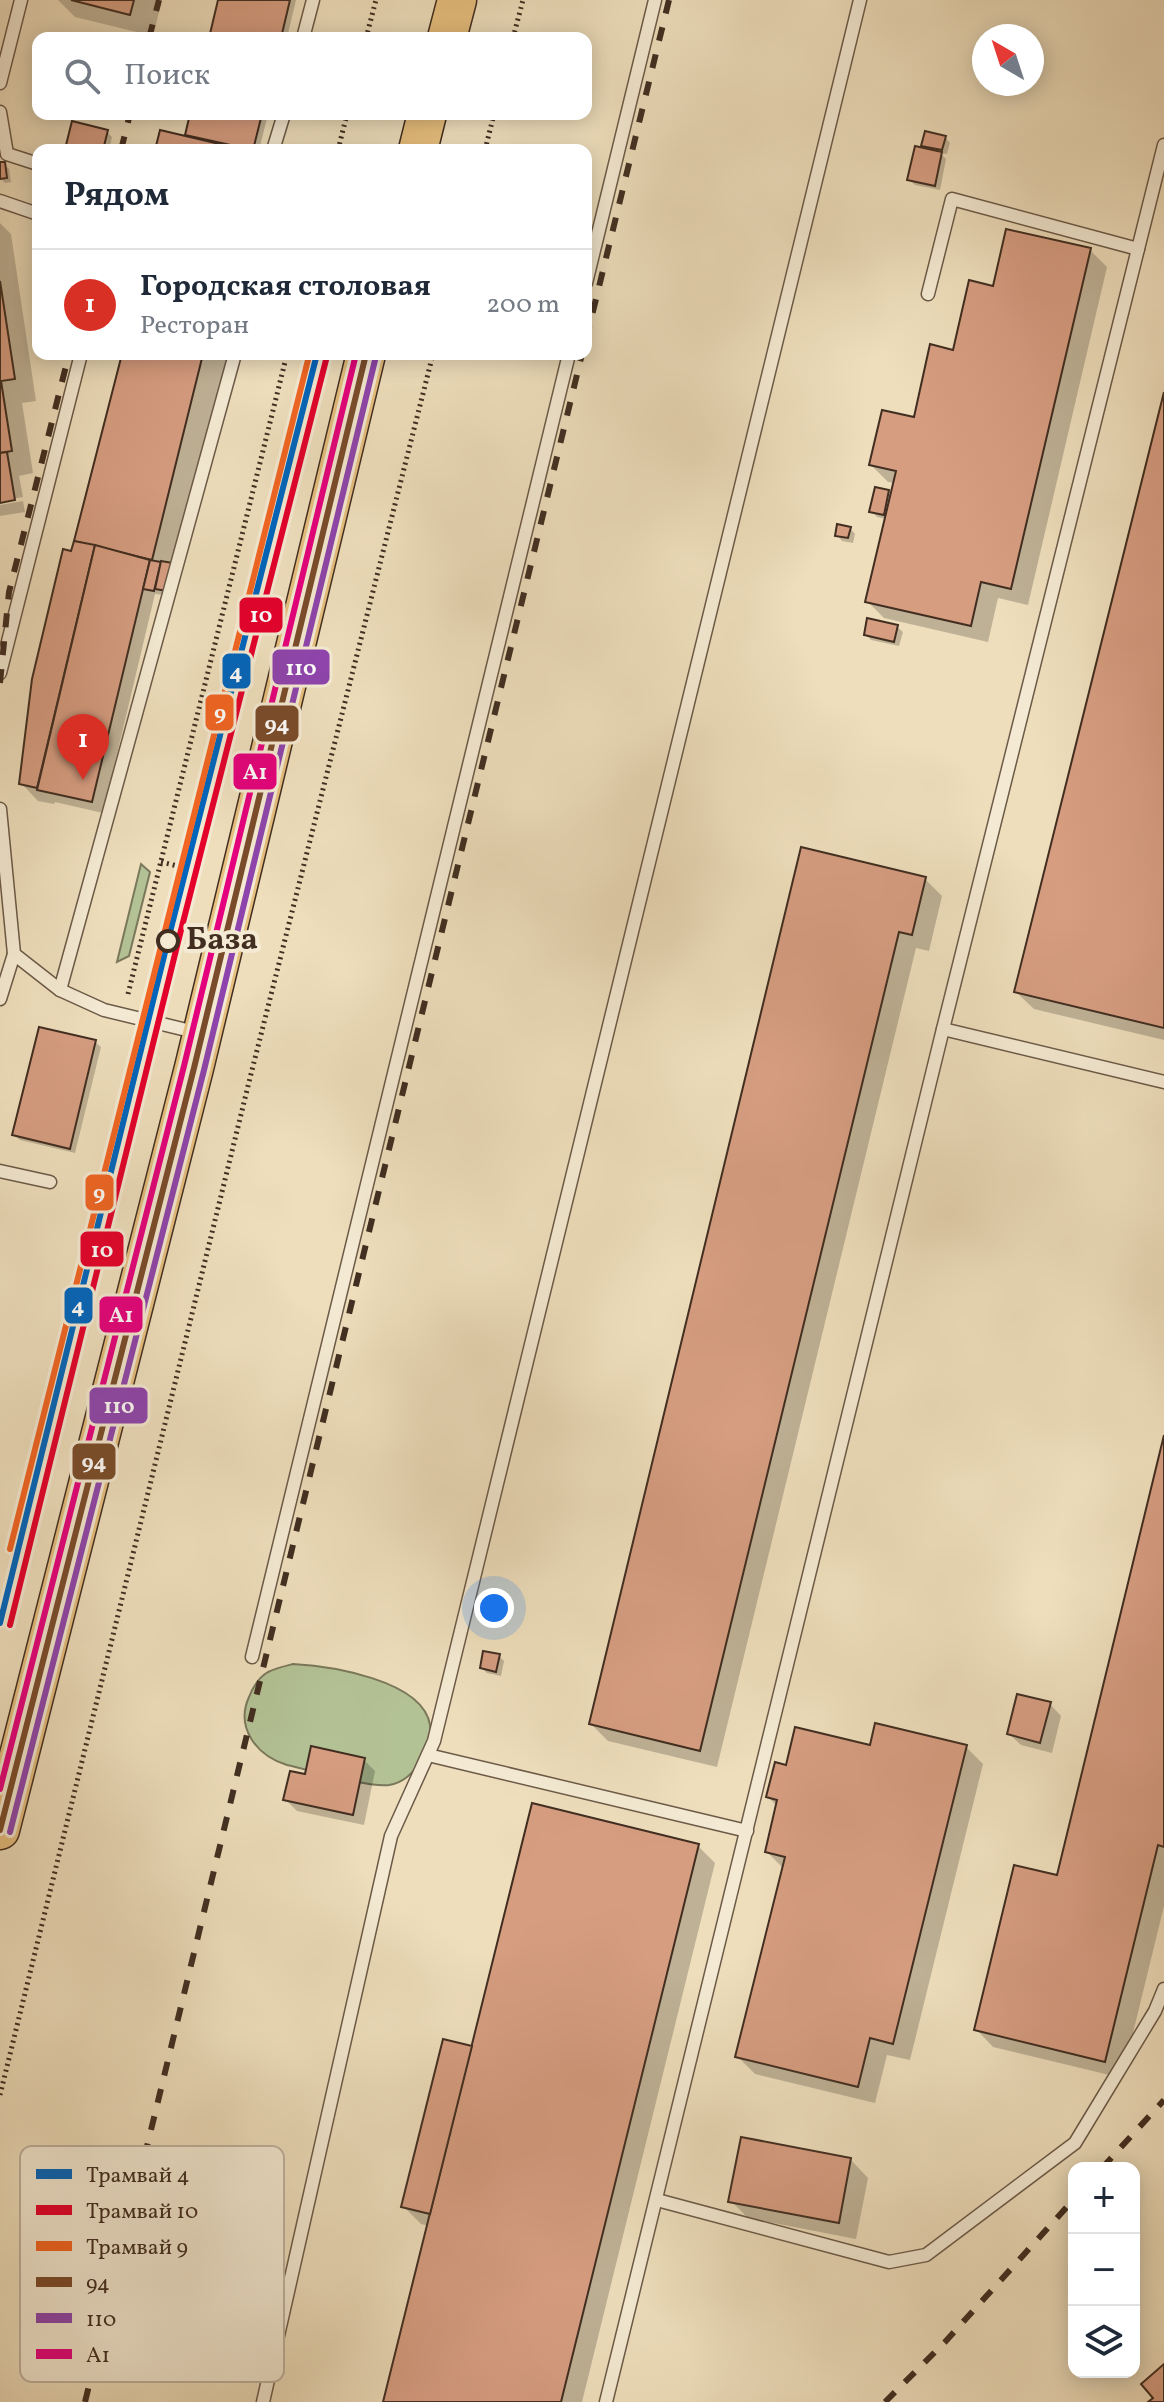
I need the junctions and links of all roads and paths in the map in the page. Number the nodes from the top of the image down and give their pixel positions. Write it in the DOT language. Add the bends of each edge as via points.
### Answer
graph roads {
  1 [pos="21,0"];
  2 [pos="313,0"];
  3 [pos="376,0"];
  4 [pos="457,0"];
  5 [pos="523,0"];
  6 [pos="655,0"];
  7 [pos="860,0"];
  8 [pos="305,32"];
  9 [pos="368,32"];
  10 [pos="449,32"];
  11 [pos="515,32"];
  12 [pos="0,83"];
  13 [pos="0,112"];
  14 [pos="282,120"];
  15 [pos="346,120"];
  16 [pos="426,120"];
  17 [pos="492,120"];
  18 [pos="275,144"];
  19 [pos="340,144"];
  20 [pos="420,144"];
  21 [pos="486,144"];
  22 [pos="1164,145"];
  23 [pos="32,162"];
  24 [pos="0,201"];
  25 [pos="32,212"];
  26 [pos="1138,249"];
  27 [pos="592,258"];
  28 [pos="928,294"];
  29 [pos="79,360"];
  30 [pos="233,360"];
  31 [pos="286,360"];
  32 [pos="365,360"];
  33 [pos="431,360"];
  34 [pos="568,360"];
  35 [pos="0,673"];
  36 [pos="0,809"];
  37 [pos="161,862"];
  38 [pos="14,954"];
  39 [pos="60,990"];
  40 [pos="0,999"];
  41 [pos="123,1015"];
  42 [pos="157,1023"];
  43 [pos="943,1029"];
  44 [pos="202,1034"];
  45 [pos="1164,1082"];
  46 [pos="126,1144"];
  47 [pos="0,1171"];
  48 [pos="50,1182"];
  49 [pos="252,1657"];
  50 [pos="428,1755"];
  51 [pos="0,1830"];
  52 [pos="747,1831"];
  53 [pos="1164,1989"];
  54 [pos="0,2095"];
  55 [pos="657,2200"];
  56 [pos="284,2309"];
  57 [pos="268,2382"];
  58 [pos="263,2402"];
  59 [pos="606,2402"];
  1 -- 12 [label="lane"];
  2 -- 8 [label="lane"];
  3 -- 9 [label="path"];
  4 -- 10 [label="main road"];
  5 -- 11 [label="path"];
  6 -- 27 [label="lane"];
  7 -- 50 [label="lane"];
  13 -- 23 [label="lane" via="7,154"];
  14 -- 18 [label="lane"];
  15 -- 19 [label="path"];
  16 -- 20 [label="main road"];
  17 -- 21 [label="path"];
  22 -- 26 [label="lane"];
  24 -- 25 [label="lane"];
  26 -- 28 [label="lane" via="952,199"];
  26 -- 43 [label="lane"];
  29 -- 35 [label="lane"];
  30 -- 39 [label="lane"];
  31 -- 37 [label="path"];
  32 -- 44 [label="main road"];
  33 -- 54 [label="path"];
  34 -- 49 [label="lane"];
  36 -- 38 [label="lane"];
  37 -- 41 [label="path"];
  37 -- 42 [label="path" via="194,870"];
  38 -- 39 [label="lane"];
  38 -- 40 [label="lane"];
  39 -- 41 [label="lane"];
  41 -- 42 [label="lane"];
  42 -- 44 [label="lane"];
  42 -- 46 [label="path"];
  43 -- 45 [label="lane"];
  43 -- 52 [label="lane"];
  44 -- 51 [label="main road"];
  47 -- 48 [label="lane"];
  50 -- 52 [label="lane"];
  50 -- 56 [label="lane" via="391,1836"];
  52 -- 55 [label="lane"];
  53 -- 55 [label="lane" via="1075,2143 926,2255 889,2262"];
  55 -- 59 [label="lane"];
  57 -- 58 [label="lane"];
}
